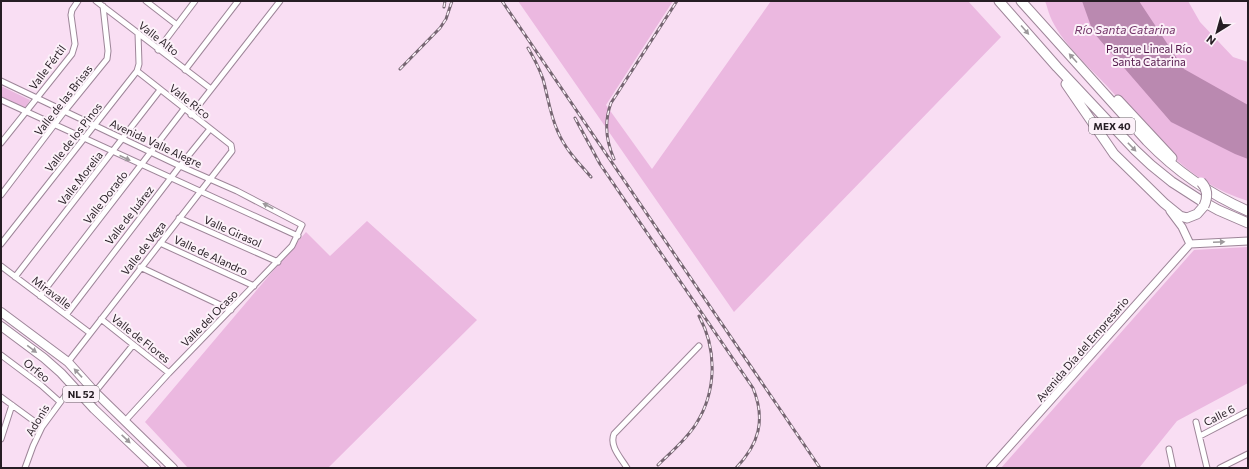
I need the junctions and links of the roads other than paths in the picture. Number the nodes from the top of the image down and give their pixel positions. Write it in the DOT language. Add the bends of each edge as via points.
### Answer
graph roads {
  1 [pos="78,1"];
  2 [pos="96,1"];
  3 [pos="146,1"];
  4 [pos="195,1"];
  5 [pos="238,1"];
  6 [pos="280,1"];
  7 [pos="999,1"];
  8 [pos="1021,1"];
  9 [pos="103,6"];
  10 [pos="177,25"];
  11 [pos="138,34"];
  12 [pos="158,50"];
  13 [pos="1057,67"];
  14 [pos="185,70"];
  15 [pos="137,71"];
  16 [pos="1089,76"];
  17 [pos="1,82"];
  18 [pos="211,89"];
  19 [pos="160,90"];
  20 [pos="36,98"];
  21 [pos="1,100"];
  22 [pos="184,109"];
  23 [pos="25,112"];
  24 [pos="64,112"];
  25 [pos="191,115"];
  26 [pos="55,125"];
  27 [pos="95,125"];
  28 [pos="210,129"];
  29 [pos="123,138"];
  30 [pos="84,139"];
  31 [pos="1,143"];
  32 [pos="231,145"];
  33 [pos="113,152"];
  34 [pos="152,152"];
  35 [pos="142,166"];
  36 [pos="180,166"];
  37 [pos="210,178"];
  38 [pos="170,179"];
  39 [pos="199,192"];
  40 [pos="1,195"];
  41 [pos="1164,203"];
  42 [pos="1248,211"];
  43 [pos="179,218"];
  44 [pos="1248,223"];
  45 [pos="302,225"];
  46 [pos="298,236"];
  47 [pos="1248,241"];
  48 [pos="160,242"];
  49 [pos="1,244"];
  50 [pos="1190,244"];
  51 [pos="278,262"];
  52 [pos="1,266"];
  53 [pos="140,267"];
  54 [pos="15,277"];
  55 [pos="254,286"];
  56 [pos="40,296"];
  57 [pos="231,310"];
  58 [pos="1,312"];
  59 [pos="66,315"];
  60 [pos="101,319"];
  61 [pos="1,326"];
  62 [pos="90,333"];
  63 [pos="133,345"];
  64 [pos="699,346"];
  65 [pos="1,355"];
  66 [pos="68,362"];
  67 [pos="169,373"];
  68 [pos="73,385"];
  69 [pos="95,392"];
  70 [pos="1,397"];
  71 [pos="60,402"];
  72 [pos="12,405"];
  73 [pos="1248,411"];
  74 [pos="124,421"];
  75 [pos="1196,422"];
  76 [pos="42,427"];
  77 [pos="1200,436"];
  78 [pos="1,439"];
  79 [pos="1169,449"];
  80 [pos="1248,454"];
  81 [pos="25,468"];
  82 [pos="156,468"];
  83 [pos="173,468"];
  84 [pos="628,468"];
  85 [pos="990,468"];
  86 [pos="1173,468"];
  87 [pos="1207,468"];
  88 [pos="1220,468"];
  1 -- 20 [label="street, Valle Fértil" via="71,14 75,44 73,51"];
  2 -- 9 [label="street, Valle Alto"];
  3 -- 10 [label="street"];
  4 -- 10 [label="street"];
  5 -- 14 [label="street"];
  6 -- 18 [label="street"];
  7 -- 13 [label="highway, MEX 40, one-way"];
  16 -- 8 [label="highway, MEX 40, one-way"];
  9 -- 11 [label="street, Valle Alto"];
  9 -- 24 [label="street, Valle de las Brisas" via="107,59"];
  10 -- 12 [label="street"];
  11 -- 12 [label="street, Valle Alto"];
  11 -- 15 [label="street"];
  12 -- 14 [label="street, Valle Alto"];
  13 -- 41 [label="highway" via="1119,160"];
  13 -- 44 [label="highway, MEX 40, one-way" via="1135,150 1166,178 1218,210"];
  14 -- 18 [label="street, Valle Alto"];
  15 -- 19 [label="street, Valle Rico"];
  15 -- 27 [label="street, Valle de los Pinos"];
  16 -- 41 [label="highway, bridge" via="1106,85 1165,151 1201,182 1206,190 1206,203 1198,214 1188,218 1180,216"];
  16 -- 42 [label="highway, MEX 40" via="1164,158 1213,194"];
  17 -- 20 [label="street, Avenida Valle Alegre"];
  18 -- 25 [label="street"];
  19 -- 22 [label="street, Valle Rico"];
  19 -- 29 [label="street, Valle Morelia"];
  20 -- 23 [label="street, Valle Fértil"];
  20 -- 24 [label="street, Avenida Valle Alegre"];
  21 -- 23 [label="street"];
  22 -- 25 [label="street, Valle Rico"];
  22 -- 34 [label="street, Valle Dorado"];
  23 -- 26 [label="street"];
  23 -- 31 [label="street, Valle Fértil"];
  24 -- 26 [label="street, Valle de las Brisas"];
  24 -- 27 [label="street, Avenida Valle Alegre"];
  25 -- 28 [label="street, Valle Rico"];
  26 -- 30 [label="street"];
  26 -- 40 [label="street, Valle de las Brisas"];
  27 -- 29 [label="street, Avenida Valle Alegre"];
  27 -- 30 [label="street, Valle de los Pinos"];
  28 -- 32 [label="street, Valle Rico"];
  28 -- 36 [label="street, Valle de Juárez"];
  29 -- 33 [label="street, Valle Morelia"];
  29 -- 34 [label="street, Avenida Valle Alegre"];
  30 -- 33 [label="street"];
  30 -- 49 [label="street, Valle de los Pinos"];
  32 -- 37 [label="street, Valle de Vega" via="231,153"];
  33 -- 35 [label="street, one-way"];
  33 -- 54 [label="street, Valle Morelia"];
  34 -- 35 [label="street, Valle Dorado"];
  34 -- 36 [label="street, Avenida Valle Alegre"];
  35 -- 38 [label="street"];
  35 -- 56 [label="street, Valle Dorado"];
  36 -- 37 [label="street, Avenida Valle Alegre"];
  36 -- 38 [label="street, Valle de Juárez"];
  37 -- 39 [label="street, Valle de Vega"];
  45 -- 37 [label="street, Avenida Valle Alegre, one-way"];
  38 -- 39 [label="street"];
  38 -- 59 [label="street, Valle de Juárez"];
  39 -- 43 [label="street, Valle de Vega"];
  39 -- 46 [label="street"];
  41 -- 50 [label="street" via="1182,227"];
  43 -- 48 [label="street, Valle de Vega"];
  43 -- 51 [label="street, Valle Girasol"];
  45 -- 46 [label="street, Valle del Ocaso"];
  46 -- 51 [label="street, Valle del Ocaso"];
  50 -- 47 [label="street, one-way"];
  48 -- 53 [label="street, Valle de Vega"];
  48 -- 55 [label="street, Valle de Alandro"];
  50 -- 85 [label="street, Avenida Día del Empresario"];
  51 -- 55 [label="street, Valle del Ocaso"];
  52 -- 54 [label="street, Miravalle"];
  53 -- 57 [label="street"];
  53 -- 60 [label="street, Valle de Vega"];
  54 -- 56 [label="street, Miravalle"];
  55 -- 57 [label="street, Valle del Ocaso"];
  56 -- 59 [label="street, Miravalle"];
  57 -- 67 [label="street, Valle del Ocaso"];
  58 -- 66 [label="main road, NL 52"];
  59 -- 62 [label="street, Miravalle"];
  60 -- 62 [label="street, Valle de Vega"];
  60 -- 63 [label="street, Valle de Flores"];
  61 -- 68 [label="main road, NL 52, one-way" via="44,358"];
  62 -- 66 [label="street, Valle de Vega"];
  63 -- 67 [label="street, Valle de Flores"];
  63 -- 69 [label="street"];
  64 -- 84 [label="street" via="614,434 612,444"];
  65 -- 71 [label="street, Orfeo"];
  69 -- 66 [label="main road, NL 52, one-way"];
  67 -- 74 [label="street, Valle del Ocaso"];
  68 -- 71 [label="street, Adonis"];
  68 -- 82 [label="main road, NL 52, one-way" via="94,409"];
  69 -- 74 [label="main road, NL 52"];
  70 -- 72 [label="street"];
  71 -- 76 [label="street, Adonis"];
  72 -- 76 [label="street"];
  72 -- 78 [label="street"];
  73 -- 77 [label="street, Calle 6"];
  74 -- 83 [label="main road, NL 52"];
  75 -- 77 [label="street"];
  76 -- 81 [label="street, Adonis"];
  77 -- 87 [label="street"];
  79 -- 86 [label="street"];
  80 -- 88 [label="street"];
}
